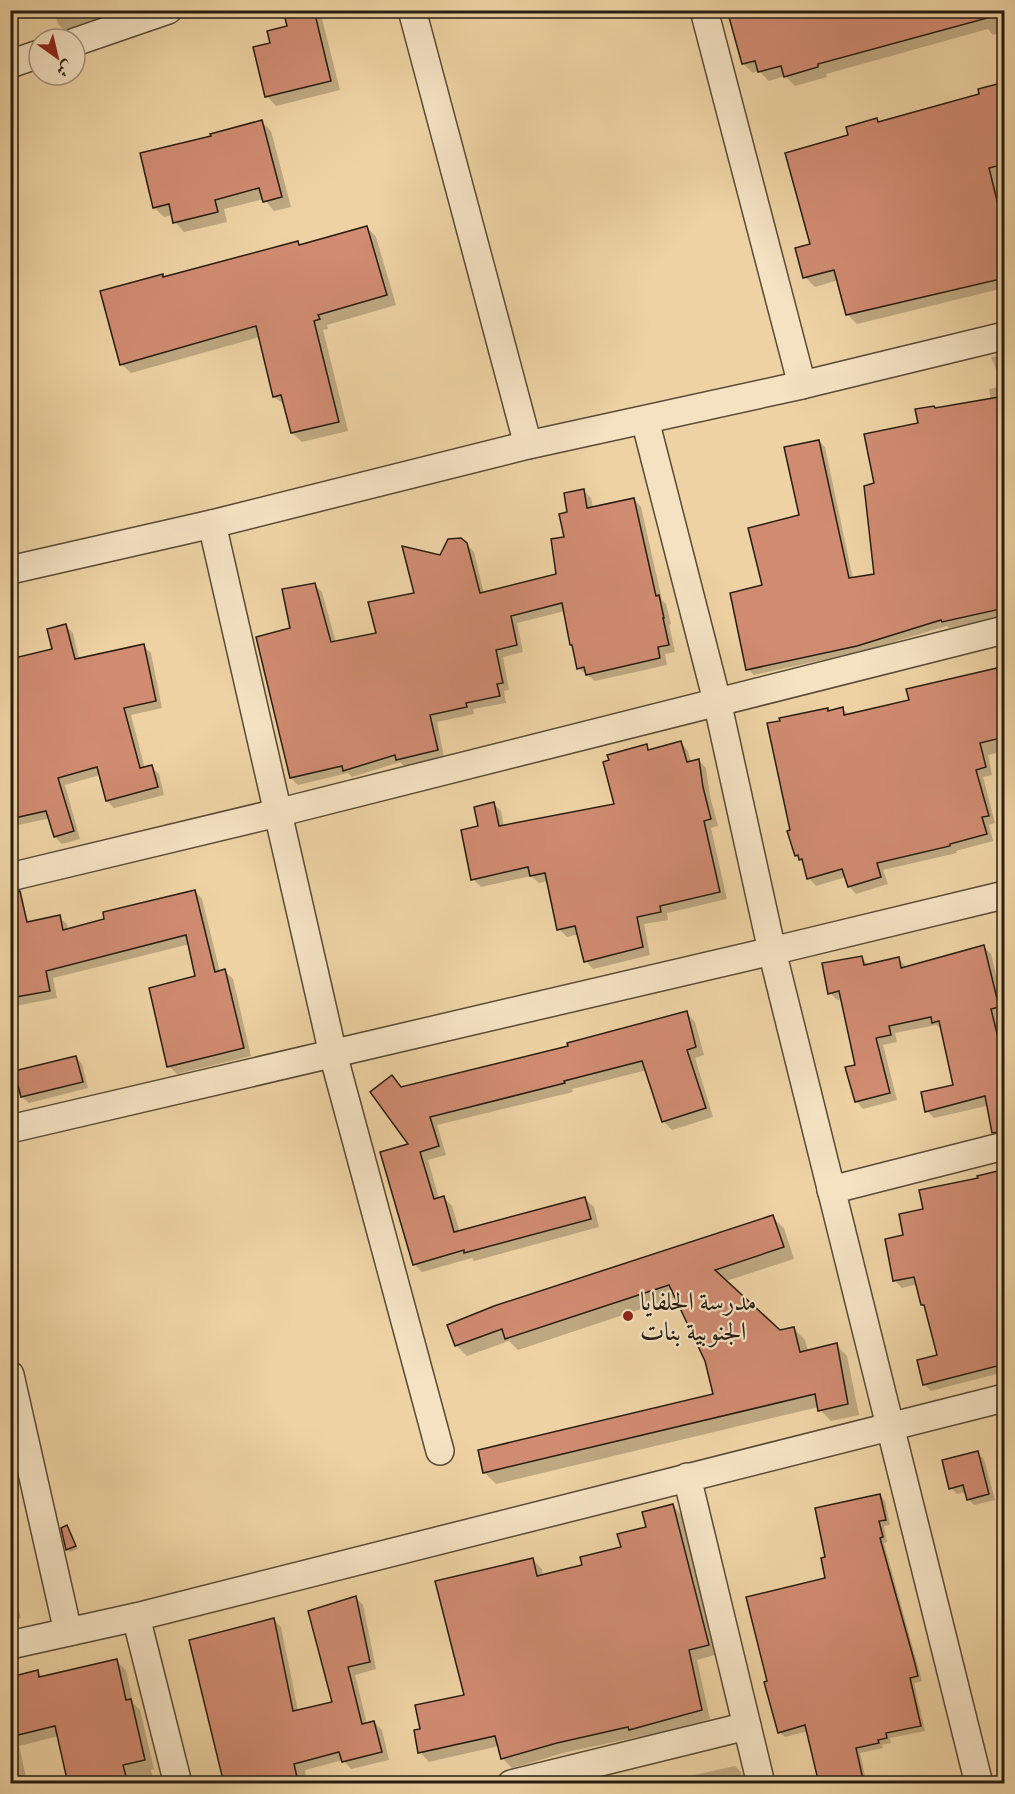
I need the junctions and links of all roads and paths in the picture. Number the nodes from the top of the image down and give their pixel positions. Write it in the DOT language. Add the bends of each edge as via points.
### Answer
graph roads {
  1 [pos="168,10"];
  2 [pos="412,10"];
  3 [pos="704,10"];
  4 [pos="87,38"];
  5 [pos="27,58"];
  6 [pos="10,64"];
  7 [pos="1005,336"];
  8 [pos="802,385"];
  9 [pos="645,420"];
  10 [pos="528,445"];
  11 [pos="212,524"];
  12 [pos="10,570"];
  13 [pos="1005,630"];
  14 [pos="717,701"];
  15 [pos="277,813"];
  16 [pos="10,877"];
  17 [pos="1005,895"];
  18 [pos="772,951"];
  19 [pos="333,1054"];
  20 [pos="10,1129"];
  21 [pos="1005,1146"];
  22 [pos="831,1190"];
  23 [pos="11,1381"];
  24 [pos="1005,1398"];
  25 [pos="890,1426"];
  26 [pos="440,1451"];
  27 [pos="687,1477"];
  28 [pos="136,1617"];
  29 [pos="68,1632"];
  30 [pos="10,1645"];
  31 [pos="747,1726"];
  32 [pos="178,1784"];
  33 [pos="511,1784"];
  34 [pos="761,1784"];
  35 [pos="979,1784"];
  1 -- 4 [label="street"];
  2 -- 10 [label="street"];
  3 -- 8 [label="street"];
  5 -- 6 [label="street"];
  7 -- 8 [label="street"];
  8 -- 9 [label="street"];
  9 -- 10 [label="street"];
  9 -- 14 [label="street"];
  10 -- 11 [label="street"];
  11 -- 12 [label="street"];
  11 -- 15 [label="street"];
  13 -- 14 [label="street"];
  14 -- 15 [label="street"];
  14 -- 18 [label="street"];
  15 -- 16 [label="street"];
  15 -- 19 [label="street"];
  17 -- 18 [label="street"];
  18 -- 19 [label="street"];
  18 -- 22 [label="street"];
  19 -- 20 [label="street"];
  19 -- 26 [label="street"];
  21 -- 22 [label="street"];
  22 -- 25 [label="street"];
  23 -- 29 [label="street"];
  24 -- 25 [label="street"];
  25 -- 27 [label="street"];
  25 -- 35 [label="street"];
  27 -- 28 [label="street"];
  27 -- 31 [label="street"];
  28 -- 29 [label="street"];
  28 -- 32 [label="street"];
  29 -- 30 [label="street"];
  31 -- 33 [label="street"];
  31 -- 34 [label="street"];
}
